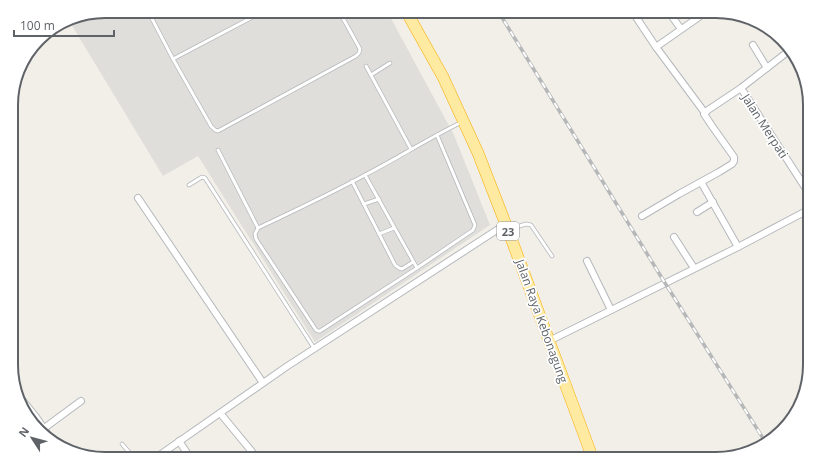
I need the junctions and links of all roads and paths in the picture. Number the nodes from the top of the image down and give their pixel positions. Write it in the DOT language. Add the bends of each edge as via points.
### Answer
graph roads {
  1 [pos="152,18"];
  2 [pos="251,18"];
  3 [pos="343,18"];
  4 [pos="410,18"];
  5 [pos="637,18"];
  6 [pos="673,18"];
  7 [pos="697,18"];
  8 [pos="680,29"];
  9 [pos="753,45"];
  10 [pos="656,46"];
  11 [pos="786,53"];
  12 [pos="174,59"];
  13 [pos="390,63"];
  14 [pos="366,66"];
  15 [pos="767,68"];
  16 [pos="371,75"];
  17 [pos="741,88"];
  18 [pos="705,113"];
  19 [pos="464,121"];
  20 [pos="437,134"];
  21 [pos="411,149"];
  22 [pos="218,150"];
  23 [pos="365,175"];
  24 [pos="352,181"];
  25 [pos="702,182"];
  26 [pos="803,184"];
  27 [pos="189,185"];
  28 [pos="138,198"];
  29 [pos="379,199"];
  30 [pos="713,202"];
  31 [pos="364,204"];
  32 [pos="697,212"];
  33 [pos="803,214"];
  34 [pos="642,216"];
  35 [pos="507,227"];
  36 [pos="258,228"];
  37 [pos="394,228"];
  38 [pos="379,234"];
  39 [pos="674,237"];
  40 [pos="738,247"];
  41 [pos="552,256"];
  42 [pos="413,262"];
  43 [pos="587,262"];
  44 [pos="417,268"];
  45 [pos="694,268"];
  46 [pos="611,310"];
  47 [pos="549,341"];
  48 [pos="314,349"];
  49 [pos="263,383"];
  50 [pos="81,401"];
  51 [pos="220,413"];
  52 [pos="52,422"];
  53 [pos="179,441"];
  54 [pos="122,444"];
  55 [pos="129,452"];
  56 [pos="164,452"];
  57 [pos="186,452"];
  58 [pos="252,452"];
  59 [pos="590,452"];
  1 -- 12 [label="lane"];
  2 -- 12 [label="lane"];
  3 -- 12 [label="lane" via="360,49 356,56 218,130 211,126"];
  4 -- 19 [label="highway, Jalan Raya Kebonagung / 23" via="443,76"];
  5 -- 10 [label="street"];
  6 -- 8 [label="street"];
  7 -- 8 [label="street"];
  8 -- 10 [label="street"];
  9 -- 15 [label="street"];
  10 -- 18 [label="street"];
  11 -- 15 [label="street, Jalan Merpati"];
  13 -- 16 [label="lane"];
  14 -- 16 [label="lane"];
  15 -- 17 [label="street, Jalan Merpati"];
  16 -- 21 [label="lane"];
  17 -- 18 [label="street"];
  17 -- 26 [label="street, Jalan Merpati"];
  18 -- 25 [label="street" via="734,156 734,161"];
  19 -- 20 [label="lane"];
  19 -- 35 [label="highway, Jalan Raya Kebonagung / 23"];
  20 -- 21 [label="lane"];
  20 -- 44 [label="lane" via="475,224 473,230"];
  21 -- 23 [label="lane"];
  22 -- 36 [label="lane"];
  23 -- 24 [label="lane"];
  23 -- 29 [label="lane"];
  24 -- 31 [label="lane"];
  24 -- 36 [label="lane"];
  25 -- 30 [label="street"];
  25 -- 34 [label="street"];
  27 -- 48 [label="lane" via="202,177 205,178"];
  28 -- 49 [label="street"];
  29 -- 31 [label="lane"];
  29 -- 37 [label="lane"];
  30 -- 32 [label="street"];
  30 -- 40 [label="street"];
  31 -- 38 [label="lane"];
  33 -- 40 [label="street"];
  35 -- 41 [label="lane" via="531,225"];
  35 -- 47 [label="highway, Jalan Raya Kebonagung / 23"];
  35 -- 48 [label="street"];
  36 -- 44 [label="lane" via="256,239 318,331"];
  37 -- 38 [label="lane"];
  37 -- 42 [label="lane"];
  38 -- 42 [label="lane" via="398,268 402,269"];
  39 -- 45 [label="street"];
  40 -- 45 [label="street"];
  42 -- 44 [label="lane"];
  43 -- 46 [label="street"];
  45 -- 46 [label="street"];
  46 -- 47 [label="street"];
  47 -- 59 [label="highway, Jalan Raya Kebonagung / 23"];
  48 -- 49 [label="street"];
  49 -- 51 [label="street"];
  50 -- 52 [label="street"];
  51 -- 53 [label="street"];
  51 -- 58 [label="street"];
  53 -- 56 [label="street"];
  53 -- 57 [label="street"];
  54 -- 55 [label="lane"];
}
